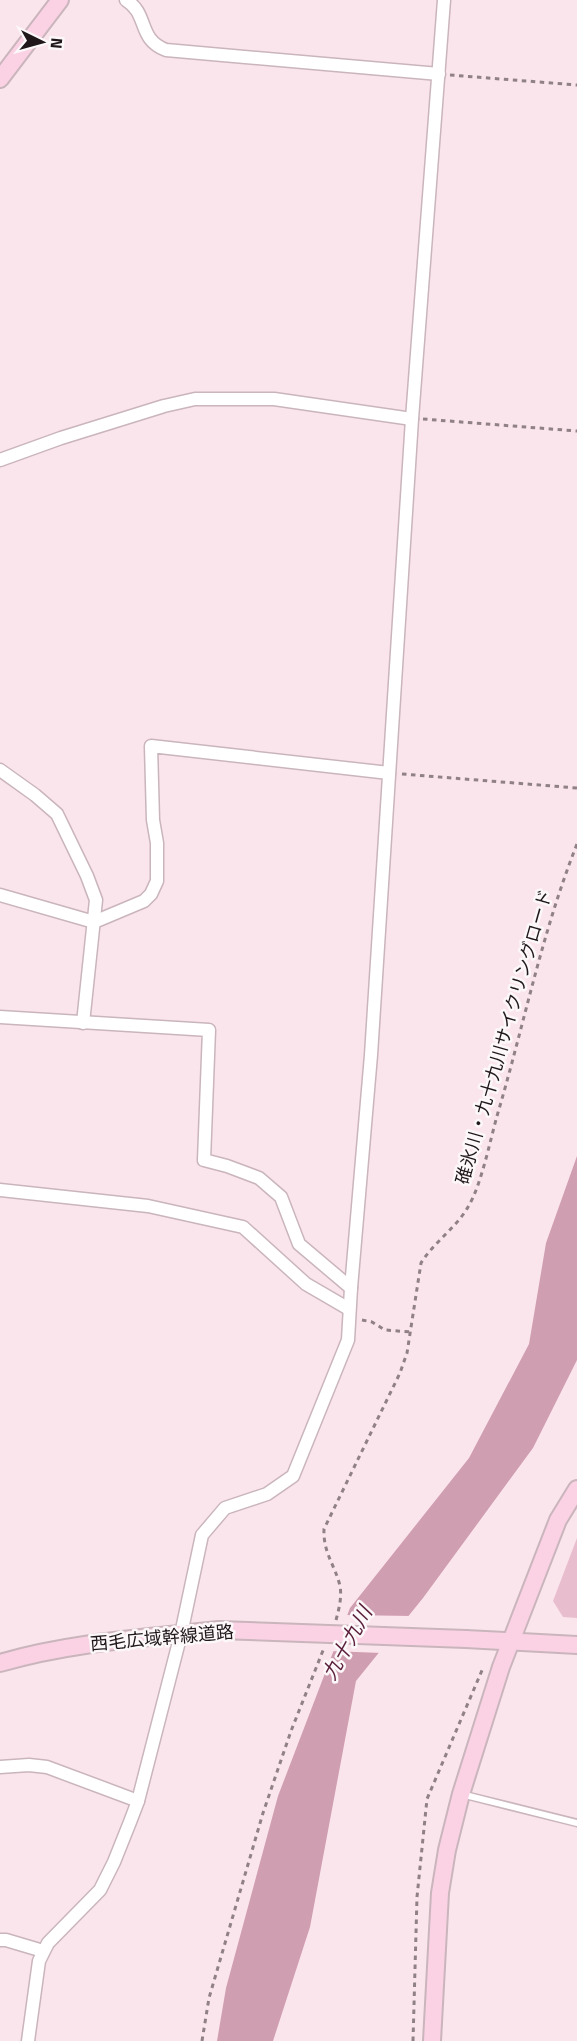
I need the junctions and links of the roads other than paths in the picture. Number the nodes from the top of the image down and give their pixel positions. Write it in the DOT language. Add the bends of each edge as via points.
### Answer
graph roads {
  1 [pos="60,0"];
  2 [pos="126,0"];
  3 [pos="444,0"];
  4 [pos="439,74"];
  5 [pos="0,79"];
  6 [pos="412,419"];
  7 [pos="0,460"];
  8 [pos="0,770"];
  9 [pos="389,773"];
  10 [pos="0,895"];
  11 [pos="94,922"];
  12 [pos="0,1017"];
  13 [pos="83,1023"];
  14 [pos="0,1190"];
  15 [pos="351,1287"];
  16 [pos="349,1314"];
  17 [pos="577,1489"];
  18 [pos="181,1634"];
  19 [pos="511,1642"];
  20 [pos="577,1645"];
  21 [pos="0,1663"];
  22 [pos="0,1767"];
  23 [pos="461,1794"];
  24 [pos="138,1801"];
  25 [pos="577,1823"];
  26 [pos="0,1940"];
  27 [pos="43,1951"];
  28 [pos="28,2041"];
  29 [pos="432,2041"];
  1 -- 5 [label="street"];
  2 -- 4 [label="street" via="139,13 149,40 166,50"];
  3 -- 4 [label="street"];
  4 -- 6 [label="street"];
  6 -- 7 [label="street" via="274,399 195,399 152,409"];
  6 -- 9 [label="street"];
  8 -- 11 [label="street" via="57,814 96,900"];
  9 -- 11 [label="street" via="151,746 157,881 144,901"];
  9 -- 15 [label="street"];
  10 -- 11 [label="street"];
  11 -- 13 [label="street"];
  12 -- 13 [label="street"];
  13 -- 15 [label="street" via="209,1030 204,1160 259,1178 281,1197 299,1244"];
  14 -- 16 [label="street" via="148,1206 243,1227 306,1284"];
  15 -- 16 [label="street"];
  16 -- 18 [label="street" via="348,1340 293,1476 267,1494 225,1508 202,1535"];
  17 -- 19 [label="street" via="558,1520"];
  18 -- 19 [label="street, 西毛広域幹線道路, bridge" via="219,1630"];
  18 -- 21 [label="street, 西毛広域幹線道路" via="124,1638"];
  18 -- 24 [label="street"];
  19 -- 20 [label="street, 西毛広域幹線道路"];
  19 -- 23 [label="street"];
  22 -- 24 [label="street" via="47,1767"];
  23 -- 25 [label="lane"];
  23 -- 29 [label="street" via="441,1893"];
  24 -- 27 [label="street" via="100,1890"];
  26 -- 27 [label="street"];
  27 -- 28 [label="street"];
}
